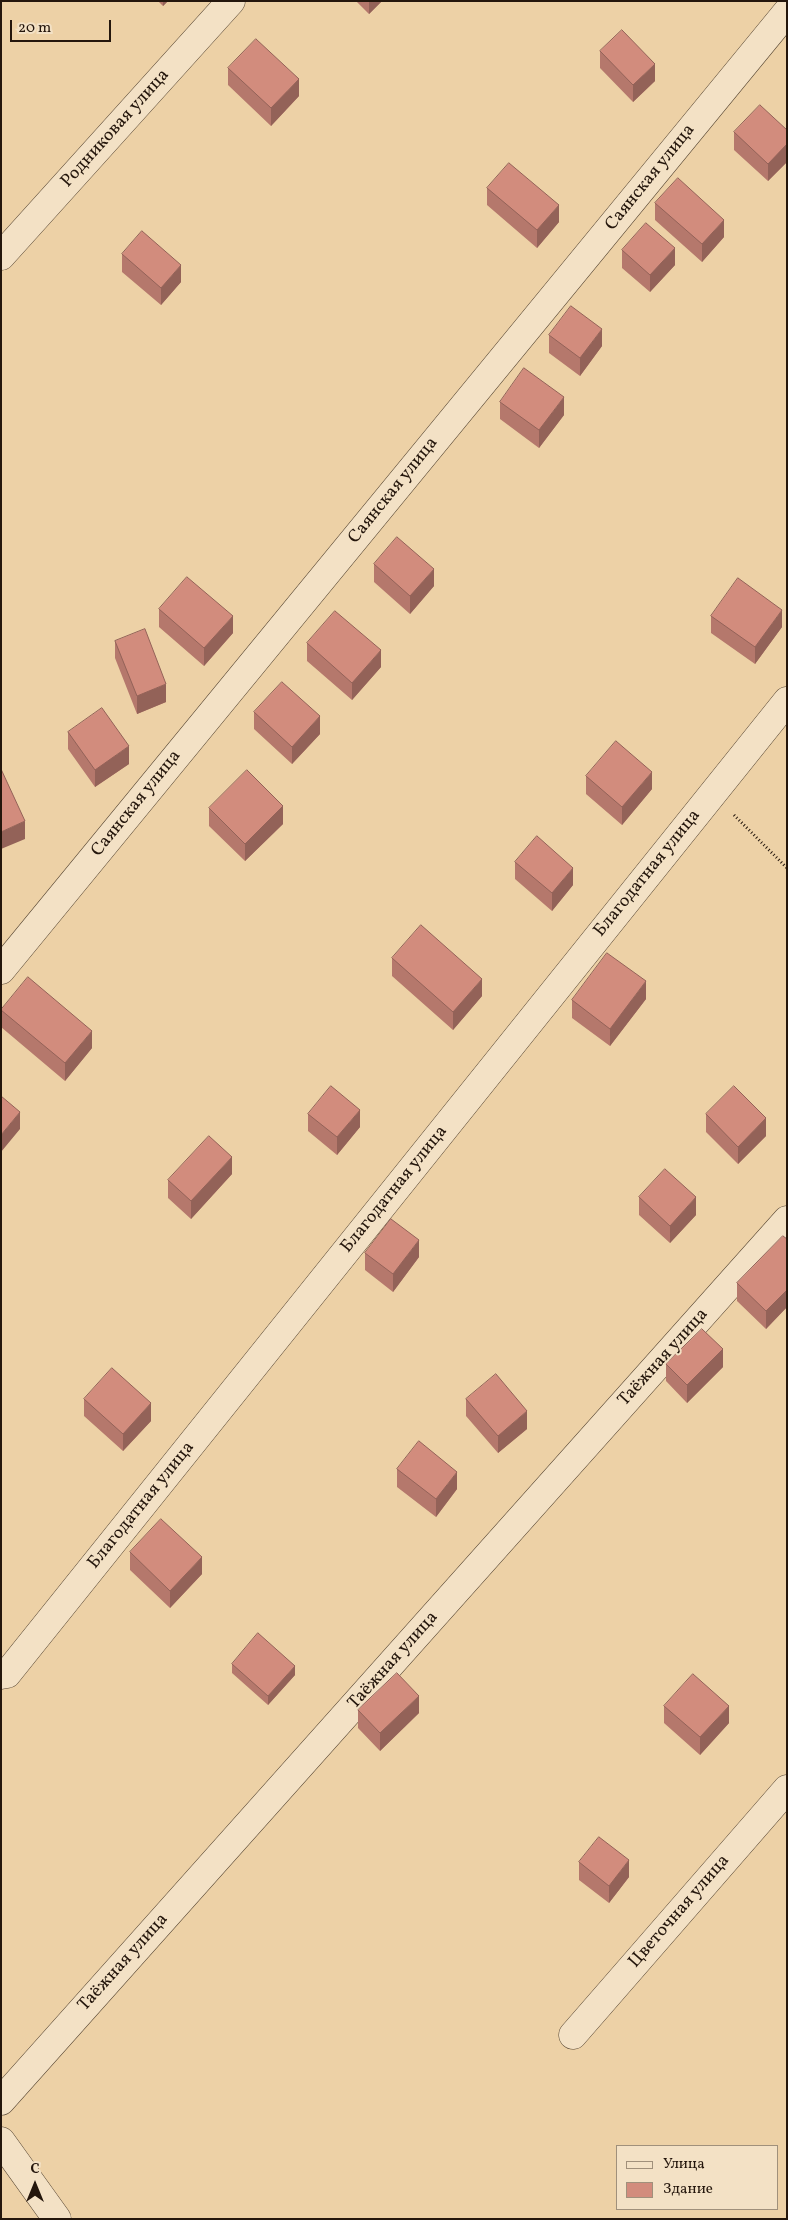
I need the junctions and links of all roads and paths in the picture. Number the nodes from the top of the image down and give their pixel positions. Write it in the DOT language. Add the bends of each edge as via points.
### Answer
graph roads {
  1 [pos="231,1"];
  2 [pos="787,12"];
  3 [pos="1,256"];
  4 [pos="787,701"];
  5 [pos="712,793"];
  6 [pos="787,868"];
  7 [pos="1,970"];
  8 [pos="787,1220"];
  9 [pos="1,1675"];
  10 [pos="787,1788"];
  11 [pos="573,2035"];
  12 [pos="1,2101"];
  13 [pos="1,2141"];
  14 [pos="57,2219"];
  1 -- 3 [label="street, Родниковая улица"];
  2 -- 7 [label="street, Саянская улица"];
  4 -- 5 [label="street, Благодатная улица"];
  5 -- 6 [label="path"];
  5 -- 9 [label="street, Благодатная улица" via="7,1674"];
  8 -- 12 [label="street, Таёжная улица"];
  10 -- 11 [label="street, Цветочная улица"];
  13 -- 14 [label="street"];
}
